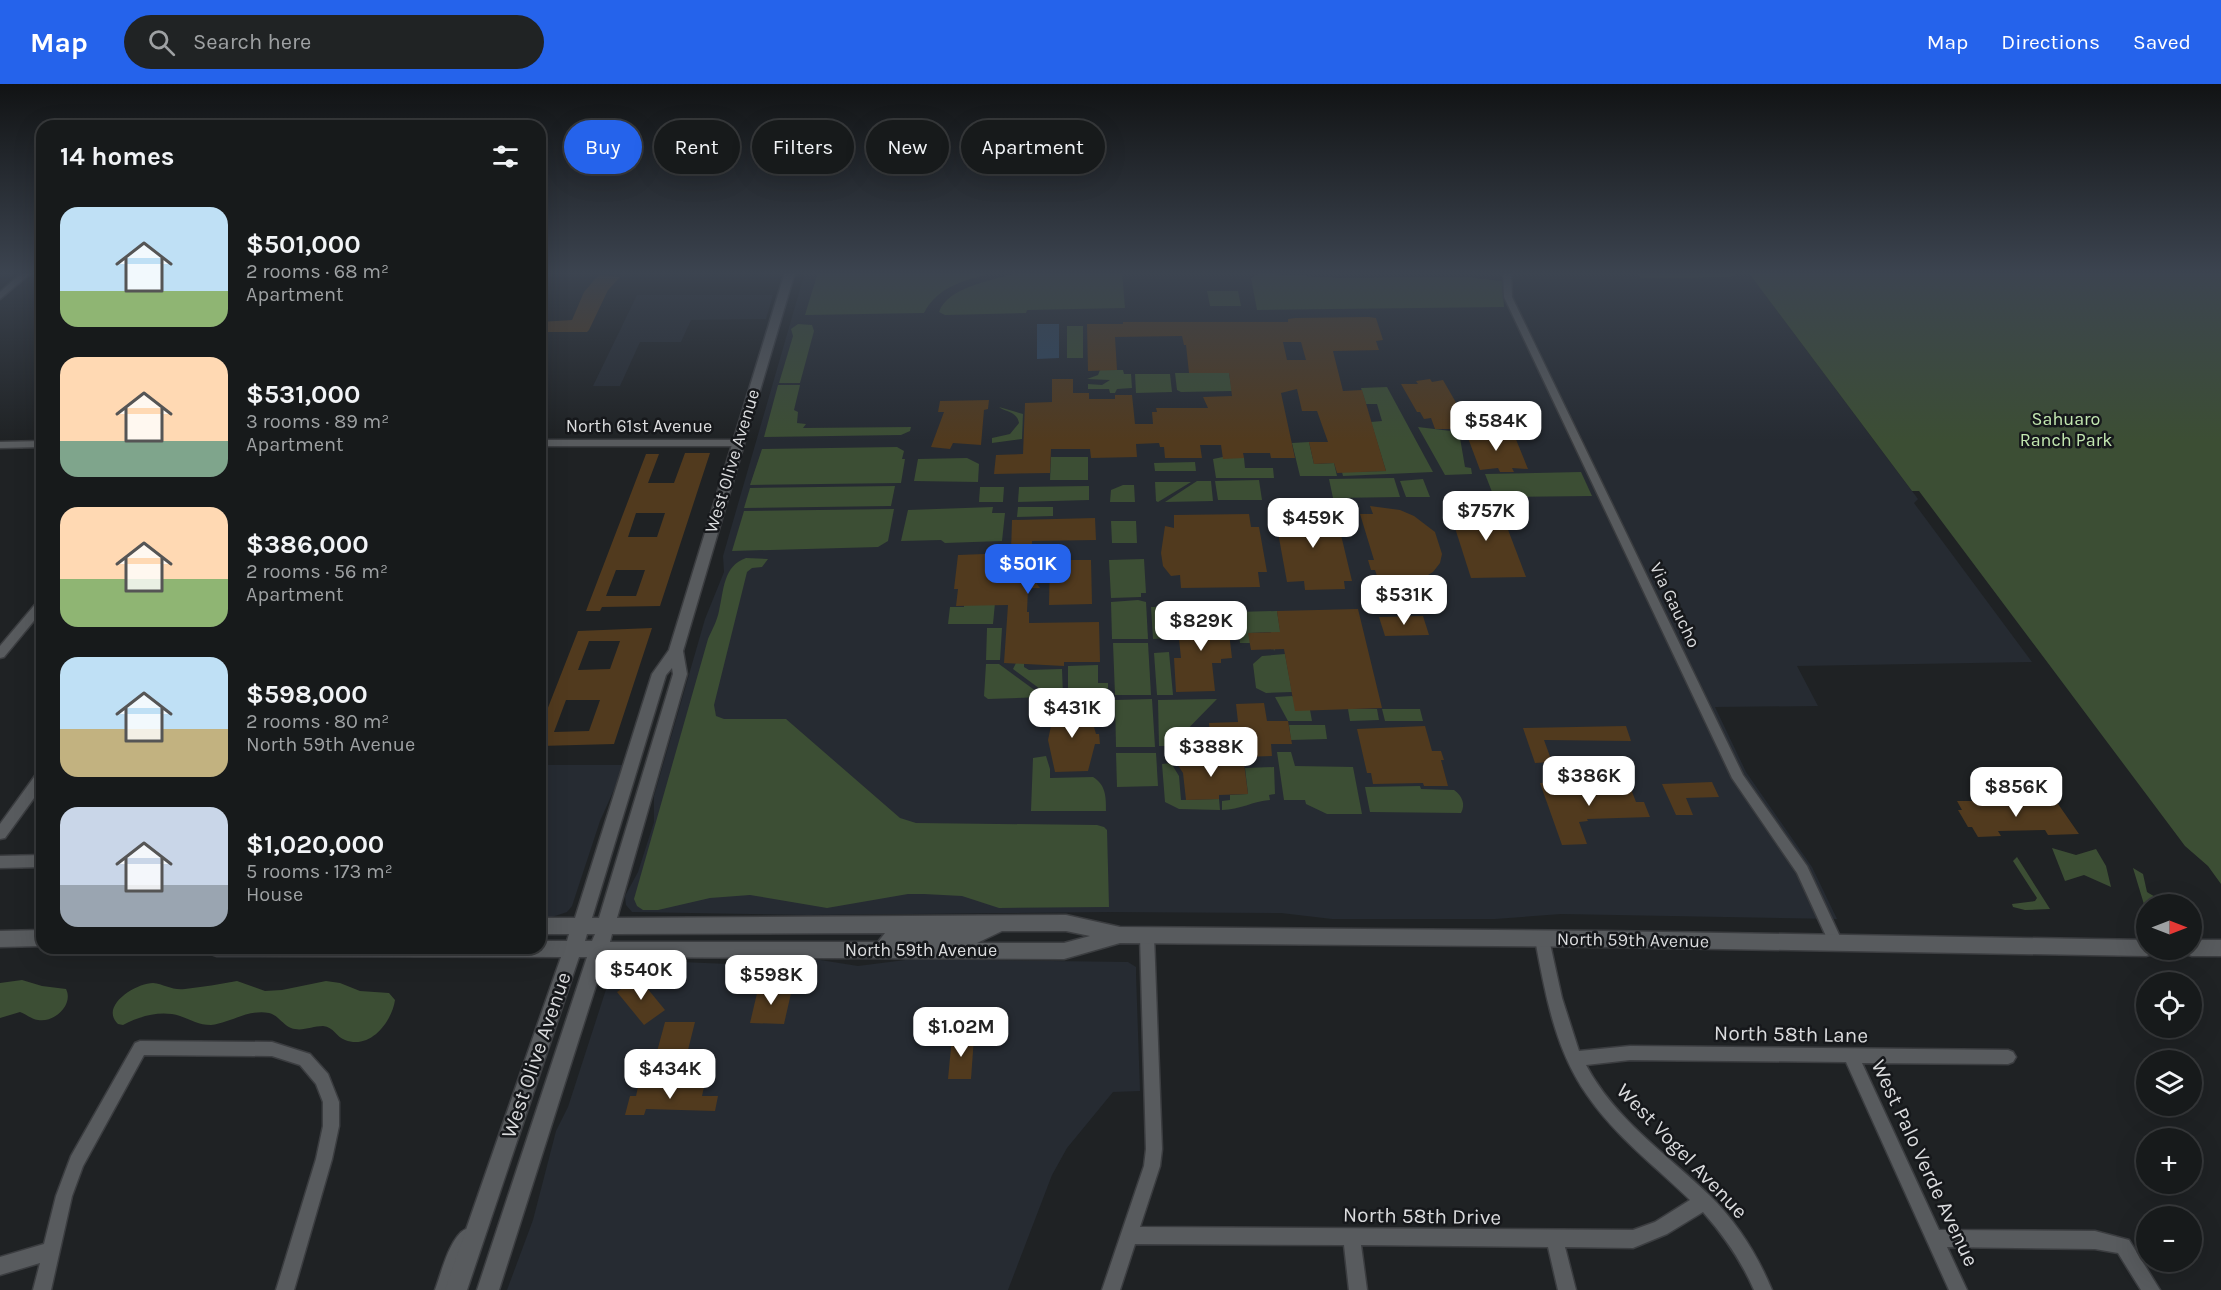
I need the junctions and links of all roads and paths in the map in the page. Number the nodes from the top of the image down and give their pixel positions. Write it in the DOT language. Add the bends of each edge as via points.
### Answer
graph roads {
  1 [pos="773,328"];
  2 [pos="1523,328"];
  3 [pos="546,443"];
  4 [pos="738,443"];
  5 [pos="36,444"];
  6 [pos="0,445"];
  7 [pos="36,611"];
  8 [pos="676,651"];
  9 [pos="0,654"];
  10 [pos="36,785"];
  11 [pos="0,834"];
  12 [pos="36,861"];
  13 [pos="0,862"];
  14 [pos="1001,924"];
  15 [pos="546,926"];
  16 [pos="580,926"];
  17 [pos="606,926"];
  18 [pos="1120,935"];
  19 [pos="1147,936"];
  20 [pos="0,939"];
  21 [pos="36,939"];
  22 [pos="1542,939"];
  23 [pos="1836,943"];
  24 [pos="2136,948"];
  25 [pos="2202,948"];
  26 [pos="2221,948"];
  27 [pos="546,949"];
  28 [pos="573,949"];
  29 [pos="598,949"];
  30 [pos="885,950"];
  31 [pos="1851,1056"];
  32 [pos="2008,1057"];
  33 [pos="1574,1059"];
  34 [pos="1704,1201"];
  35 [pos="482,1211"];
  36 [pos="1130,1235"];
  37 [pos="1352,1238"];
  38 [pos="1934,1239"];
  39 [pos="1556,1240"];
  40 [pos="50,1251"];
  41 [pos="0,1266"];
  42 [pos="42,1290"];
  43 [pos="285,1290"];
  44 [pos="444,1290"];
  45 [pos="456,1290"];
  46 [pos="488,1290"];
  47 [pos="1111,1290"];
  48 [pos="1358,1290"];
  49 [pos="1567,1290"];
  50 [pos="1763,1290"];
  51 [pos="1958,1290"];
  52 [pos="2151,1290"];
  1 -- 4 [label="main road, West Olive Avenue"];
  2 -- 23 [label="street, Via Gaucho" via="1738,778 1803,870"];
  3 -- 4 [label="street, North 61st Avenue"];
  4 -- 8 [label="main road, West Olive Avenue"];
  5 -- 6 [label="street"];
  7 -- 9 [label="street"];
  8 -- 16 [label="main road, West Olive Avenue" via="659,674"];
  8 -- 17 [label="main road, West Olive Avenue" via="680,674"];
  10 -- 11 [label="street"];
  12 -- 13 [label="street"];
  14 -- 17 [label="main road, North 59th Avenue"];
  14 -- 18 [label="main road, North 59th Avenue" via="1066,922"];
  14 -- 30 [label="main road" via="972,938 892,938"];
  15 -- 16 [label="main road, North 59th Avenue"];
  16 -- 17 [label="main road, North 59th Avenue"];
  16 -- 28 [label="main road, West Olive Avenue"];
  17 -- 29 [label="main road, West Olive Avenue"];
  18 -- 19 [label="main road, North 59th Avenue"];
  18 -- 30 [label="main road, North 59th Avenue" via="1064,951"];
  19 -- 22 [label="main road, North 59th Avenue"];
  19 -- 36 [label="street" via="1154,1149"];
  20 -- 21 [label="main road"];
  22 -- 23 [label="main road, North 59th Avenue"];
  22 -- 33 [label="street, West Vogel Avenue"];
  23 -- 24 [label="main road, North 59th Avenue"];
  25 -- 26 [label="main road"];
  27 -- 28 [label="main road, North 59th Avenue"];
  28 -- 29 [label="main road, North 59th Avenue"];
  28 -- 35 [label="main road, West Olive Avenue"];
  29 -- 30 [label="main road, North 59th Avenue"];
  29 -- 46 [label="main road, West Olive Avenue"];
  31 -- 32 [label="street, North 58th Lane"];
  31 -- 33 [label="street, North 58th Lane" via="1630,1053"];
  31 -- 38 [label="street, West Palo Verde Avenue"];
  33 -- 34 [label="street, West Vogel Avenue" via="1609,1111"];
  34 -- 39 [label="street, North 58th Drive" via="1668,1225 1633,1239"];
  34 -- 50 [label="street, West Vogel Avenue" via="1733,1232"];
  35 -- 44 [label="street" via="457,1253"];
  35 -- 45 [label="main road, West Olive Avenue"];
  36 -- 37 [label="street, North 58th Drive"];
  36 -- 47 [label="street"];
  37 -- 39 [label="street, North 58th Drive"];
  37 -- 48 [label="street"];
  38 -- 51 [label="street, West Palo Verde Avenue"];
  38 -- 52 [label="street" via="2095,1240 2123,1246"];
  39 -- 49 [label="street"];
  40 -- 41 [label="street"];
  40 -- 42 [label="street"];
  40 -- 43 [label="street" via="77,1162 140,1048 272,1048 305,1059 322,1079 331,1102 324,1159"];
}
